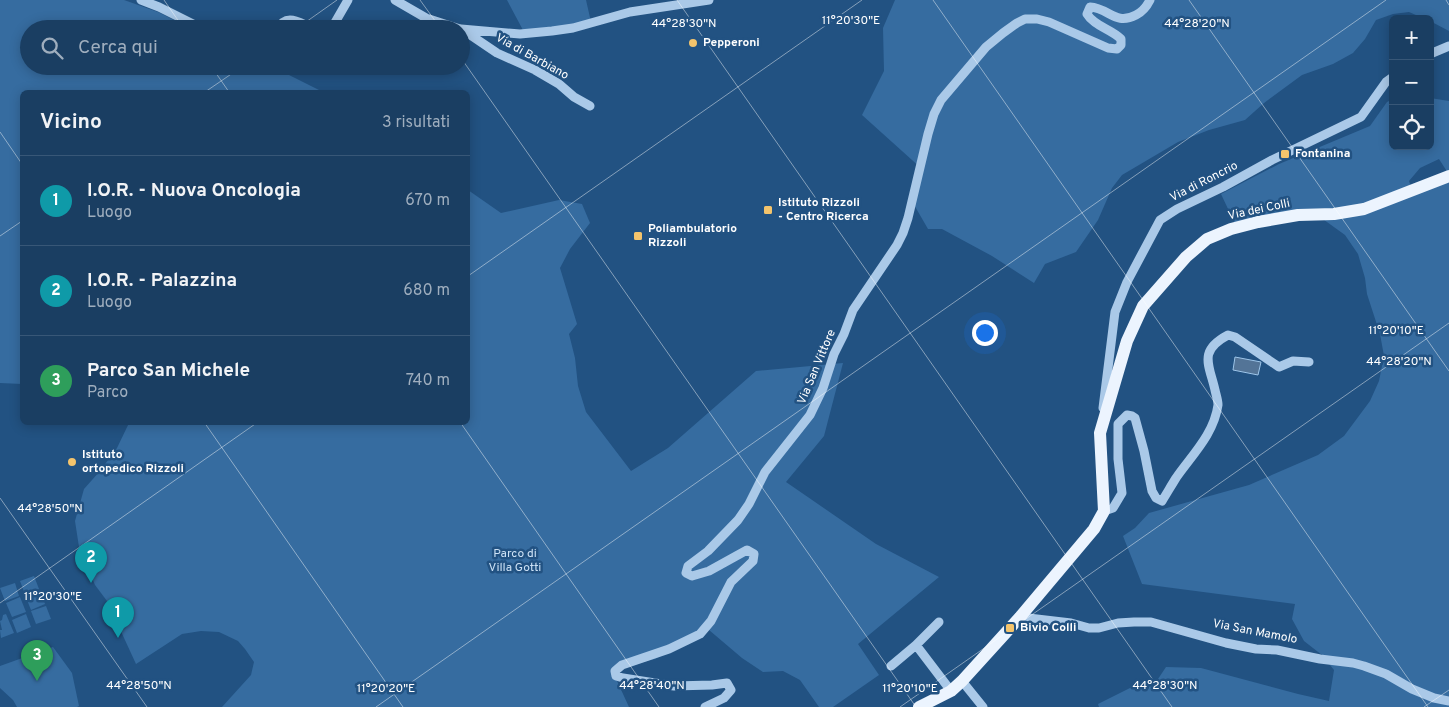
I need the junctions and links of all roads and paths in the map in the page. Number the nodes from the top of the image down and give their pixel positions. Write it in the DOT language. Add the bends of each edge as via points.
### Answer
graph roads {
  1 [pos="141,0"];
  2 [pos="348,0"];
  3 [pos="395,0"];
  4 [pos="708,0"];
  5 [pos="1150,0"];
  6 [pos="184,20"];
  7 [pos="336,20"];
  8 [pos="432,20"];
  9 [pos="470,30"];
  10 [pos="470,35"];
  11 [pos="1449,46"];
  12 [pos="1434,52"];
  13 [pos="1389,80"];
  14 [pos="590,106"];
  15 [pos="1449,176"];
  16 [pos="1309,362"];
  17 [pos="1100,433"];
  18 [pos="1104,511"];
  19 [pos="1020,617"];
  20 [pos="939,622"];
  21 [pos="916,645"];
  22 [pos="891,666"];
  23 [pos="962,681"];
  24 [pos="951,691"];
  25 [pos="1449,701"];
  26 [pos="705,707"];
  27 [pos="920,707"];
  28 [pos="983,707"];
  1 -- 6 [label="street"];
  2 -- 7 [label="street"];
  3 -- 8 [label="street, Via di Barbiano"];
  4 -- 9 [label="street, Via di Barbiano" via="630,12 552,31 520,34"];
  5 -- 26 [label="street, Via San Vittore" via="1140,13 1124,19 1090,7 1087,14 1091,20 1121,39 1117,49 1049,22 1026,19 1017,23 986,47 941,100 928,134 903,233 853,310 810,415 765,472 750,504 738,520 708,551 688,566 686,573 692,576 709,571 747,550 754,554 753,561 731,582 700,634 615,671 616,676 623,678 674,686 727,683 731,690 724,698"];
  10 -- 14 [label="street, Via di Barbiano" via="497,53 559,84"];
  11 -- 12 [label="street"];
  13 -- 17 [label="street, Via di Roncrio" via="1361,117 1176,208 1160,220 1115,312"];
  15 -- 17 [label="main road, Via dei Colli" via="1364,209 1258,222 1207,239 1177,266 1144,306 1127,341"];
  16 -- 18 [label="street" via="1293,361 1279,367 1235,337 1228,335 1221,339 1212,348 1207,361 1218,403 1213,426 1194,454 1162,501 1156,498 1135,418 1127,415 1118,424 1117,433 1122,493 1113,508"];
  17 -- 18 [label="main road"];
  18 -- 19 [label="main road" via="1086,540"];
  19 -- 23 [label="main road"];
  19 -- 25 [label="street, Via San Mamolo" via="1089,628 1151,622 1226,643 1353,663 1386,674 1434,698"];
  20 -- 21 [label="street"];
  21 -- 22 [label="street"];
  21 -- 24 [label="street"];
  23 -- 24 [label="main road"];
  23 -- 28 [label="street"];
  24 -- 27 [label="main road"];
}
